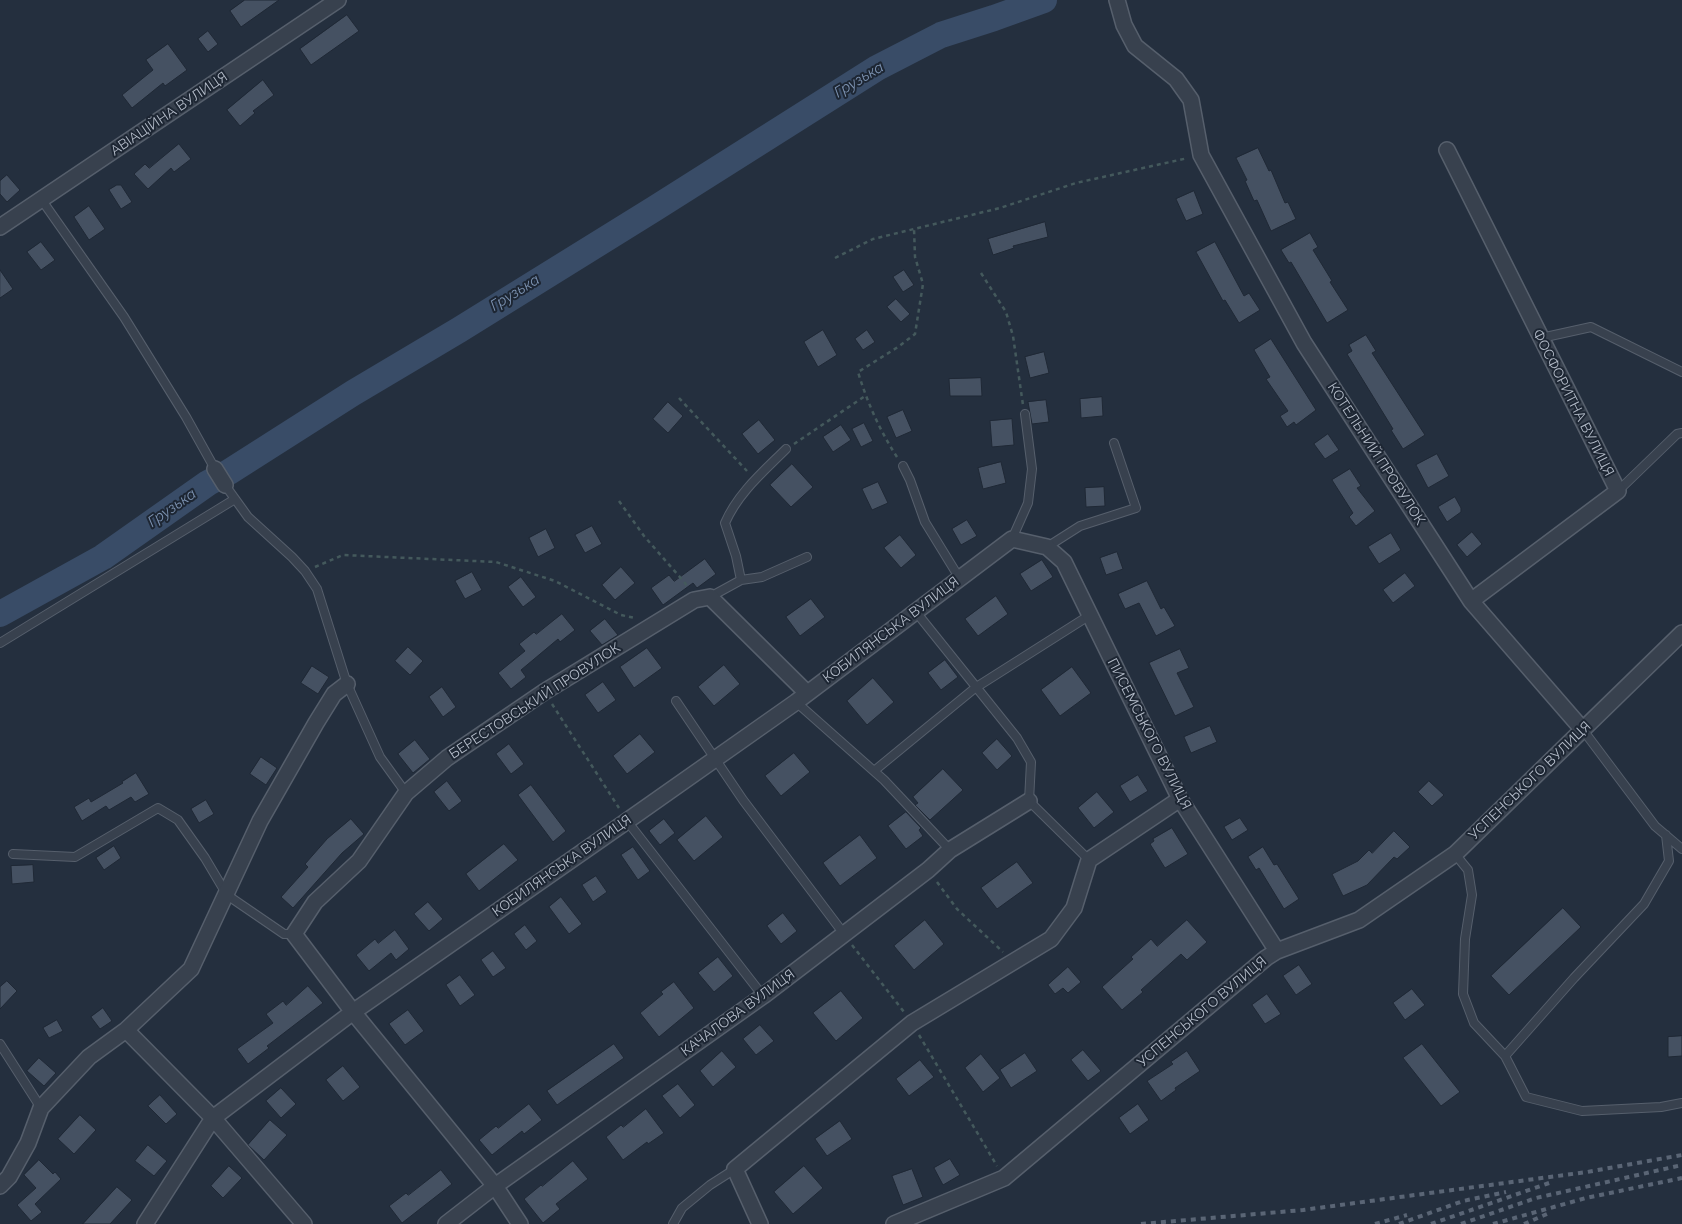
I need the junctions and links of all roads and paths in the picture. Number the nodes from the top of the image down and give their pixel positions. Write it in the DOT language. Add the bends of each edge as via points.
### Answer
graph roads {
  1 [pos="338,0"];
  2 [pos="1117,0"];
  3 [pos="1447,150"];
  4 [pos="1201,155"];
  5 [pos="41,199"];
  6 [pos="1,225"];
  7 [pos="914,228"];
  8 [pos="835,258"];
  9 [pos="981,273"];
  10 [pos="1541,338"];
  11 [pos="1682,372"];
  12 [pos="865,396"];
  13 [pos="679,398"];
  14 [pos="1025,414"];
  15 [pos="1682,433"];
  16 [pos="1114,443"];
  17 [pos="786,449"];
  18 [pos="903,466"];
  19 [pos="215,469"];
  20 [pos="755,480"];
  21 [pos="225,485"];
  22 [pos="1618,491"];
  23 [pos="235,499"];
  24 [pos="619,501"];
  25 [pos="1012,539"];
  26 [pos="1047,547"];
  27 [pos="807,557"];
  28 [pos="306,571"];
  29 [pos="960,579"];
  30 [pos="741,580"];
  31 [pos="710,597"];
  32 [pos="694,600"];
  33 [pos="1471,601"];
  34 [pos="916,612"];
  35 [pos="1090,615"];
  36 [pos="656,623"];
  37 [pos="1682,633"];
  38 [pos="0,644"];
  39 [pos="348,684"];
  40 [pos="975,688"];
  41 [pos="544,692"];
  42 [pos="801,697"];
  43 [pos="676,701"];
  44 [pos="1583,730"];
  45 [pos="714,759"];
  46 [pos="874,771"];
  47 [pos="406,793"];
  48 [pos="1180,799"];
  49 [pos="1029,801"];
  50 [pos="628,821"];
  51 [pos="1666,835"];
  52 [pos="1682,849"];
  53 [pos="950,850"];
  54 [pos="13,854"];
  55 [pos="1455,854"];
  56 [pos="1090,860"];
  57 [pos="928,870"];
  58 [pos="227,895"];
  59 [pos="294,934"];
  60 [pos="844,934"];
  61 [pos="1277,951"];
  62 [pos="1013,962"];
  63 [pos="763,996"];
  64 [pos="353,1012"];
  65 [pos="912,1023"];
  66 [pos="126,1030"];
  67 [pos="0,1044"];
  68 [pos="1505,1056"];
  69 [pos="1682,1103"];
  70 [pos="41,1108"];
  71 [pos="213,1118"];
  72 [pos="735,1169"];
  73 [pos="1004,1178"];
  74 [pos="0,1186"];
  75 [pos="495,1186"];
  76 [pos="145,1224"];
  77 [pos="304,1224"];
  78 [pos="446,1224"];
  79 [pos="520,1224"];
  80 [pos="673,1224"];
  81 [pos="760,1224"];
  82 [pos="894,1224"];
  1 -- 5 [label="street, АВІАЦІЙНА ВУЛИЦЯ"];
  2 -- 4 [label="street, КОТЕЛЬНИЙ ПРОВУЛОК" via="1135,46 1176,79 1191,100"];
  3 -- 10 [label="street, ФОСФОРИТНА ВУЛИЦЯ"];
  4 -- 7 [label="path" via="1076,183 1000,208"];
  4 -- 33 [label="street, КОТЕЛЬНИЙ ПРОВУЛОК" via="1304,343"];
  5 -- 6 [label="street, АВІАЦІЙНА ВУЛИЦЯ"];
  5 -- 19 [label="lane" via="124,317"];
  7 -- 8 [label="path" via="873,239"];
  7 -- 12 [label="path" via="915,257 924,284 915,334 858,372"];
  9 -- 14 [label="path" via="1006,312"];
  10 -- 11 [label="lane" via="1591,326"];
  10 -- 22 [label="street, ФОСФОРИТНА ВУЛИЦЯ"];
  12 -- 17 [label="path"];
  12 -- 18 [label="path"];
  13 -- 20 [label="path"];
  14 -- 25 [label="lane" via="1032,469 1028,503"];
  15 -- 22 [label="lane"];
  16 -- 26 [label="lane" via="1136,508 1080,526"];
  17 -- 20 [label="lane"];
  18 -- 29 [label="lane" via="925,522"];
  19 -- 21 [label="street"];
  20 -- 30 [label="lane" via="732,506 725,523"];
  21 -- 23 [label="lane"];
  22 -- 33 [label="street, ФОСФОРИТНА ВУЛИЦЯ"];
  23 -- 28 [label="lane" via="248,517"];
  23 -- 38 [label="lane"];
  24 -- 32 [label="path" via="685,583"];
  25 -- 26 [label="street"];
  25 -- 29 [label="street, КОБИЛЯНСЬКА ВУЛИЦЯ"];
  26 -- 35 [label="street, ПИСЕМСЬКОГО ВУЛИЦЯ" via="1064,562"];
  27 -- 30 [label="lane" via="762,577"];
  28 -- 36 [label="path" via="343,555 496,562 555,581 621,615"];
  28 -- 39 [label="lane" via="317,589"];
  29 -- 34 [label="street, КОБИЛЯНСЬКА ВУЛИЦЯ"];
  30 -- 31 [label="lane"];
  31 -- 32 [label="street, БЕРЕСТОВСЬКИЙ ПРОВУЛОК"];
  31 -- 42 [label="street"];
  32 -- 36 [label="street, БЕРЕСТОВСЬКИЙ ПРОВУЛОК"];
  33 -- 44 [label="street, КОТЕЛЬНИЙ ПРОВУЛОК"];
  34 -- 40 [label="lane"];
  34 -- 42 [label="street, КОБИЛЯНСЬКА ВУЛИЦЯ"];
  35 -- 40 [label="lane"];
  35 -- 48 [label="street, ПИСЕМСЬКОГО ВУЛИЦЯ"];
  36 -- 41 [label="street, БЕРЕСТОВСЬКИЙ ПРОВУЛОК"];
  37 -- 44 [label="street, УСПЕНСЬКОГО ВУЛИЦЯ"];
  39 -- 47 [label="lane" via="380,757"];
  39 -- 58 [label="street" via="334,694 292,764 260,821"];
  40 -- 46 [label="lane"];
  40 -- 49 [label="lane" via="1016,738 1031,762"];
  41 -- 47 [label="street, БЕРЕСТОВСЬКИЙ ПРОВУЛОК" via="447,758"];
  41 -- 50 [label="path"];
  42 -- 45 [label="street, КОБИЛЯНСЬКА ВУЛИЦЯ"];
  42 -- 46 [label="lane"];
  43 -- 45 [label="lane"];
  44 -- 51 [label="lane" via="1655,826"];
  44 -- 55 [label="street, УСПЕНСЬКОГО ВУЛИЦЯ"];
  45 -- 50 [label="street, КОБИЛЯНСЬКА ВУЛИЦЯ"];
  45 -- 60 [label="lane"];
  46 -- 53 [label="lane"];
  47 -- 59 [label="street, БЕРЕСТОВСЬКИЙ ПРОВУЛОК" via="359,861 315,902"];
  48 -- 56 [label="street"];
  48 -- 61 [label="street, ПИСЕМСЬКОГО ВУЛИЦЯ"];
  49 -- 53 [label="street, КАЧАЛОВА ВУЛИЦЯ"];
  49 -- 56 [label="lane"];
  50 -- 63 [label="lane"];
  50 -- 64 [label="street, КОБИЛЯНСЬКА ВУЛИЦЯ"];
  51 -- 52 [label="lane"];
  51 -- 68 [label="lane" via="1669,861 1644,904"];
  53 -- 57 [label="street, КАЧАЛОВА ВУЛИЦЯ"];
  54 -- 58 [label="lane" via="74,857 158,808 178,820"];
  55 -- 61 [label="street, УСПЕНСЬКОГО ВУЛИЦЯ" via="1359,920"];
  55 -- 68 [label="lane" via="1468,870 1472,895 1465,939 1463,994 1474,1023"];
  56 -- 62 [label="street" via="1074,908 1063,924 1051,939"];
  57 -- 60 [label="street, КАЧАЛОВА ВУЛИЦЯ"];
  57 -- 62 [label="path" via="957,909"];
  58 -- 59 [label="lane" via="284,934"];
  58 -- 66 [label="street" via="191,969"];
  59 -- 64 [label="street"];
  60 -- 63 [label="street, КАЧАЛОВА ВУЛИЦЯ"];
  60 -- 65 [label="path"];
  61 -- 73 [label="street, УСПЕНСЬКОГО ВУЛИЦЯ"];
  62 -- 65 [label="street"];
  63 -- 75 [label="street, КАЧАЛОВА ВУЛИЦЯ"];
  64 -- 71 [label="street, КОБИЛЯНСЬКА ВУЛИЦЯ"];
  64 -- 75 [label="street"];
  65 -- 72 [label="street"];
  65 -- 73 [label="path"];
  66 -- 70 [label="street" via="89,1057"];
  66 -- 71 [label="street"];
  67 -- 70 [label="lane"];
  68 -- 69 [label="lane" via="1526,1096 1582,1112"];
  70 -- 74 [label="street" via="28,1143 9,1177"];
  71 -- 76 [label="street, КОБИЛЯНСЬКА ВУЛИЦЯ"];
  71 -- 77 [label="street"];
  72 -- 80 [label="lane" via="682,1208"];
  72 -- 81 [label="street"];
  73 -- 82 [label="street, УСПЕНСЬКОГО ВУЛИЦЯ"];
  75 -- 78 [label="street, КАЧАЛОВА ВУЛИЦЯ"];
  75 -- 79 [label="street"];
}
